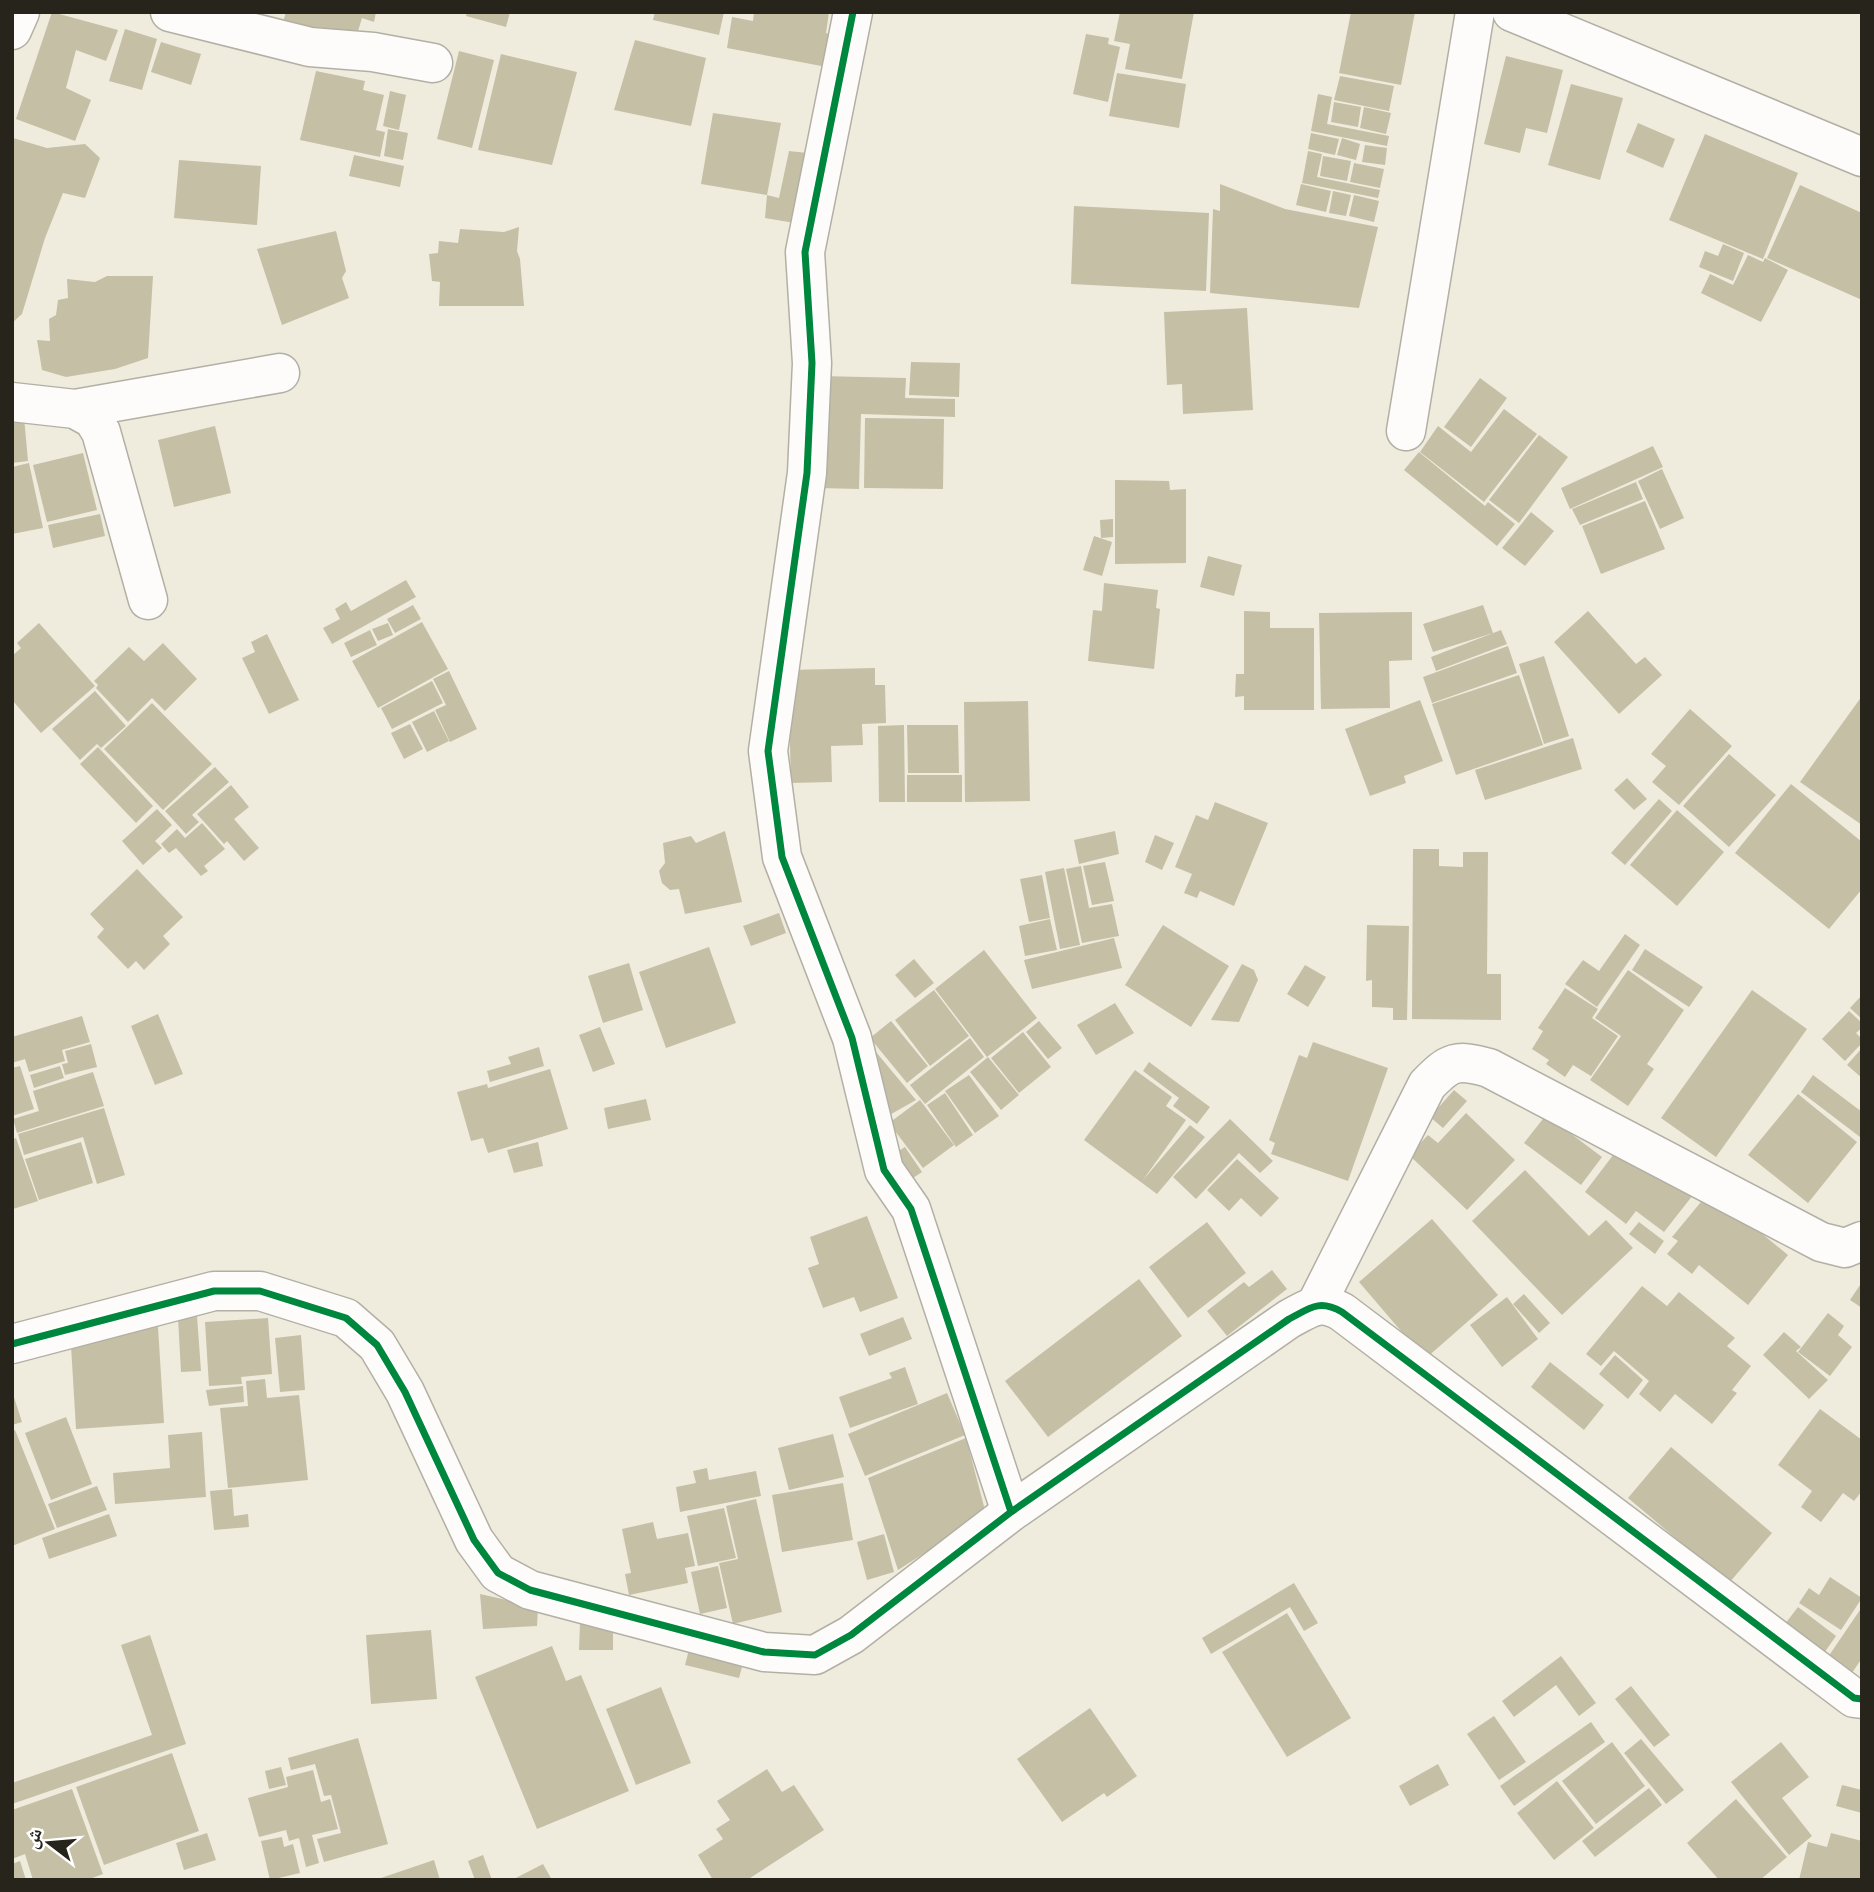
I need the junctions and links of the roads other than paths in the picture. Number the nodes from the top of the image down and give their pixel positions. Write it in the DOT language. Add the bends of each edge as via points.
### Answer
graph roads {
  1 [pos="20,12"];
  2 [pos="170,12"];
  3 [pos="853,12"];
  4 [pos="1475,12"];
  5 [pos="1512,12"];
  6 [pos="12,30"];
  7 [pos="433,63"];
  8 [pos="1862,157"];
  9 [pos="280,373"];
  10 [pos="12,402"];
  11 [pos="75,410"];
  12 [pos="1406,431"];
  13 [pos="148,600"];
  14 [pos="1862,1241"];
  15 [pos="1316,1305"];
  16 [pos="12,1344"];
  17 [pos="1011,1512"];
  18 [pos="1862,1699"];
  1 -- 6 [label="street"];
  2 -- 7 [label="street" via="310,47"];
  3 -- 17 [label="street" via="805,252 811,363 807,473 768,751 782,857 852,1038 884,1170 911,1209"];
  4 -- 12 [label="street"];
  5 -- 8 [label="street"];
  9 -- 11 [label="street"];
  10 -- 11 [label="street"];
  11 -- 13 [label="street" via="93,419 102,432"];
  14 -- 15 [label="street" via="1845,1248 1821,1242 1489,1068 1469,1063 1446,1066 1427,1085"];
  15 -- 17 [label="street" via="1289,1319"];
  15 -- 18 [label="street" via="1342,1312 1854,1698"];
  16 -- 17 [label="street" via="214,1291 260,1291 346,1318 377,1345 405,1392 474,1540 498,1573 530,1590 764,1652 815,1655 850,1635"];
}
